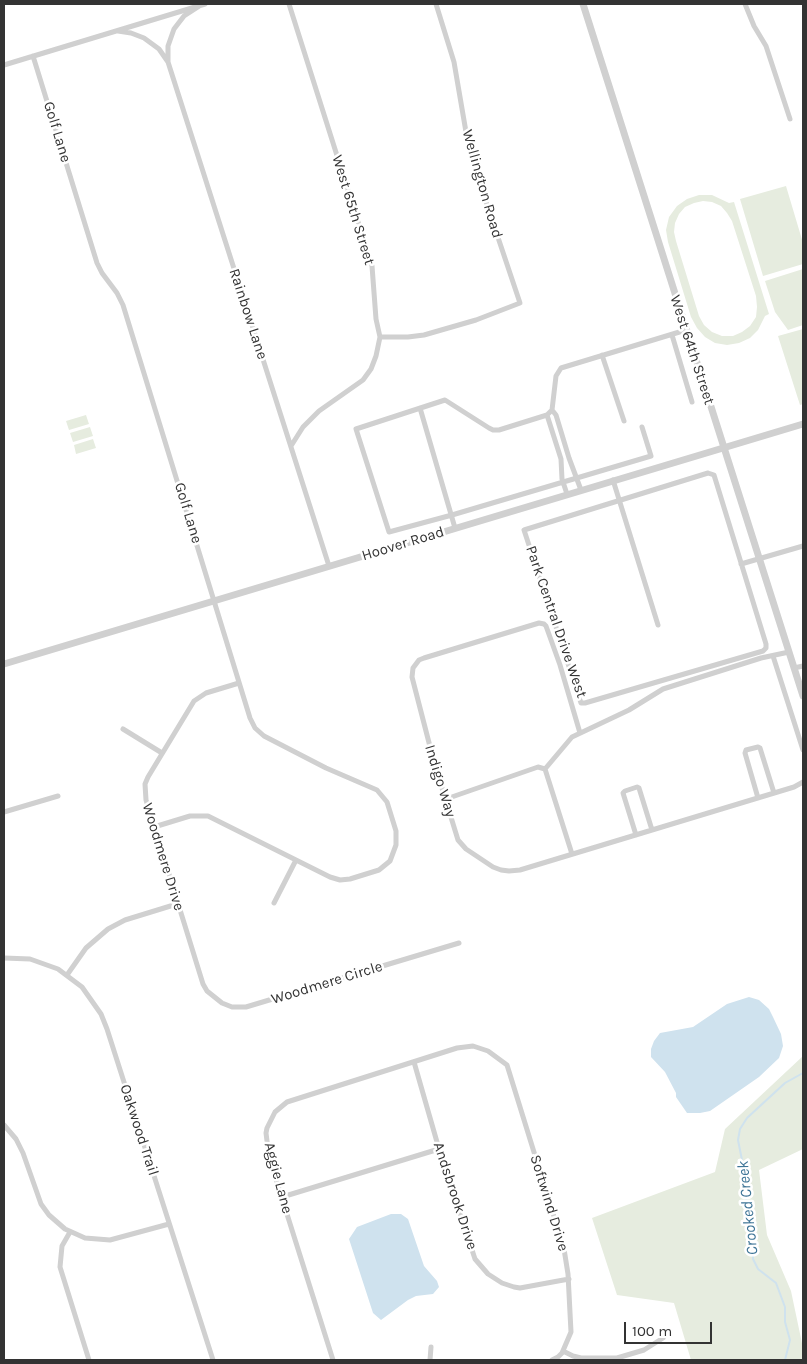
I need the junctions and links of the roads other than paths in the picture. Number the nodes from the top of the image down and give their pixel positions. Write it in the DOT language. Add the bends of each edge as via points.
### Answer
graph roads {
  1 [pos="203,4"];
  2 [pos="289,4"];
  3 [pos="436,4"];
  4 [pos="583,4"];
  5 [pos="745,4"];
  6 [pos="115,31"];
  7 [pos="33,56"];
  8 [pos="168,62"];
  9 [pos="4,65"];
  10 [pos="790,119"];
  11 [pos="686,330"];
  12 [pos="672,335"];
  13 [pos="380,337"];
  14 [pos="602,355"];
  15 [pos="692,402"];
  16 [pos="420,408"];
  17 [pos="552,410"];
  18 [pos="547,415"];
  19 [pos="624,421"];
  20 [pos="803,424"];
  21 [pos="642,427"];
  22 [pos="291,446"];
  23 [pos="723,448"];
  24 [pos="578,478"];
  25 [pos="613,480"];
  26 [pos="563,482"];
  27 [pos="582,490"];
  28 [pos="567,494"];
  29 [pos="619,500"];
  30 [pos="452,515"];
  31 [pos="455,528"];
  32 [pos="803,546"];
  33 [pos="759,559"];
  34 [pos="741,564"];
  35 [pos="329,566"];
  36 [pos="214,601"];
  37 [pos="658,625"];
  38 [pos="789,652"];
  39 [pos="773,656"];
  40 [pos="4,664"];
  41 [pos="803,666"];
  42 [pos="794,668"];
  43 [pos="239,683"];
  44 [pos="803,696"];
  45 [pos="123,729"];
  46 [pos="580,733"];
  47 [pos="803,750"];
  48 [pos="162,753"];
  49 [pos="545,768"];
  50 [pos="803,782"];
  51 [pos="774,793"];
  52 [pos="58,796"];
  53 [pos="758,798"];
  54 [pos="446,799"];
  55 [pos="4,812"];
  56 [pos="154,827"];
  57 [pos="652,830"];
  58 [pos="636,835"];
  59 [pos="572,854"];
  60 [pos="296,860"];
  61 [pos="274,903"];
  62 [pos="177,904"];
  63 [pos="459,943"];
  64 [pos="4,958"];
  65 [pos="67,975"];
  66 [pos="202,982"];
  67 [pos="501,1059"];
  68 [pos="414,1062"];
  69 [pos="4,1125"];
  70 [pos="439,1150"];
  71 [pos="282,1197"];
  72 [pos="170,1224"];
  73 [pos="70,1232"];
  74 [pos="569,1279"];
  75 [pos="663,1338"];
  76 [pos="431,1347"];
  77 [pos="563,1351"];
  78 [pos="89,1360"];
  79 [pos="213,1360"];
  80 [pos="333,1360"];
  81 [pos="430,1360"];
  82 [pos="552,1360"];
  1 -- 6 [label="street"];
  1 -- 8 [label="street, Rainbow Lane" via="184,16 174,28 168,46"];
  2 -- 13 [label="street, West 65th Street" via="372,266"];
  3 -- 13 [label="street, Wellington Road" via="454,62 474,166 520,303 424,336"];
  4 -- 11 [label="street, West 64th Street"];
  5 -- 10 [label="street" via="766,46"];
  6 -- 7 [label="street"];
  6 -- 8 [label="street, Rainbow Lane" via="144,38 159,49"];
  7 -- 9 [label="street"];
  7 -- 36 [label="street, Golf Lane" via="97,263 123,304"];
  8 -- 22 [label="street, Rainbow Lane"];
  11 -- 12 [label="street"];
  11 -- 23 [label="street, West 64th Street"];
  12 -- 14 [label="street"];
  12 -- 15 [label="street, West 64th Street"];
  13 -- 22 [label="street, West 65th Street" via="371,369 363,380 319,411"];
  14 -- 17 [label="street" via="557,371"];
  14 -- 19 [label="street"];
  16 -- 18 [label="street" via="445,400 493,430"];
  16 -- 30 [label="street"];
  16 -- 30 [label="street, Hoover Road" via="356,429 389,532"];
  17 -- 18 [label="street"];
  17 -- 24 [label="street"];
  18 -- 26 [label="street" via="561,459"];
  20 -- 23 [label="street, Hoover Road"];
  21 -- 24 [label="street, Hoover Road" via="651,456"];
  22 -- 35 [label="street, Rainbow Lane"];
  23 -- 25 [label="street, Hoover Road"];
  23 -- 33 [label="street, West 64th Street"];
  24 -- 26 [label="street, Hoover Road"];
  24 -- 27 [label="street"];
  25 -- 27 [label="street, Hoover Road"];
  25 -- 29 [label="street"];
  26 -- 28 [label="street"];
  26 -- 30 [label="street, Hoover Road"];
  27 -- 28 [label="street, Hoover Road"];
  28 -- 31 [label="street, Hoover Road"];
  29 -- 34 [label="street" via="712,473"];
  29 -- 34 [label="street, Park Central Drive West" via="524,530 582,703 766,648"];
  29 -- 37 [label="street"];
  30 -- 31 [label="street"];
  31 -- 35 [label="street, Hoover Road"];
  32 -- 33 [label="street"];
  33 -- 34 [label="street"];
  33 -- 38 [label="street, West 64th Street"];
  35 -- 36 [label="street, Hoover Road"];
  36 -- 40 [label="street, Hoover Road"];
  36 -- 43 [label="street, Golf Lane"];
  38 -- 39 [label="street"];
  38 -- 42 [label="street, West 64th Street"];
  39 -- 46 [label="street" via="663,689 629,710"];
  39 -- 47 [label="street"];
  41 -- 42 [label="street"];
  42 -- 44 [label="street, West 64th Street"];
  43 -- 48 [label="street, Woodmere Drive" via="197,698"];
  43 -- 60 [label="street, Golf Lane" via="250,718 259,732 326,768 372,787 385,800 397,837 396,848 388,863 379,870 350,879 330,877"];
  45 -- 48 [label="street"];
  46 -- 49 [label="street" via="567,741"];
  46 -- 54 [label="street, Indigo Way" via="544,624 419,660 413,668 412,677"];
  48 -- 56 [label="street, Woodmere Drive" via="145,784"];
  49 -- 54 [label="street" via="538,767"];
  49 -- 59 [label="street"];
  50 -- 51 [label="street"];
  51 -- 53 [label="street"];
  51 -- 53 [label="street" via="759,747 746,750"];
  52 -- 55 [label="street"];
  53 -- 57 [label="street"];
  54 -- 59 [label="street, Indigo Way" via="460,843 493,867 503,871 517,870"];
  56 -- 60 [label="street" via="190,816 206,816"];
  56 -- 62 [label="street, Woodmere Drive"];
  57 -- 58 [label="street"];
  57 -- 58 [label="street" via="639,788 624,791"];
  58 -- 59 [label="street"];
  60 -- 61 [label="street"];
  62 -- 65 [label="street" via="125,920 108,929 86,948"];
  62 -- 66 [label="street, Woodmere Drive"];
  63 -- 66 [label="street, Woodmere Circle" via="246,1007 219,1002"];
  64 -- 65 [label="street, Oakwood Trail" via="41,962"];
  65 -- 72 [label="street, Oakwood Trail" via="91,997 103,1018"];
  67 -- 68 [label="street, Aggie Lane" via="473,1046"];
  67 -- 74 [label="street, Softwind Drive" via="508,1066 564,1249"];
  68 -- 70 [label="street, Andsbrook Drive"];
  68 -- 71 [label="street, Aggie Lane" via="287,1102 275,1112 266,1133 269,1157"];
  69 -- 73 [label="street" via="21,1149 41,1204 56,1223"];
  70 -- 71 [label="street"];
  70 -- 74 [label="street, Andsbrook Drive" via="475,1259 488,1274 502,1283 520,1288"];
  71 -- 80 [label="street, Aggie Lane"];
  72 -- 73 [label="street" via="110,1240 90,1239"];
  72 -- 79 [label="street, Oakwood Trail"];
  73 -- 78 [label="street" via="62,1246 60,1267"];
  74 -- 77 [label="street, Softwind Drive" via="571,1332"];
  75 -- 77 [label="street" via="644,1350 617,1358 581,1358"];
  76 -- 81 [label="street"];
  77 -- 82 [label="street"];
}
